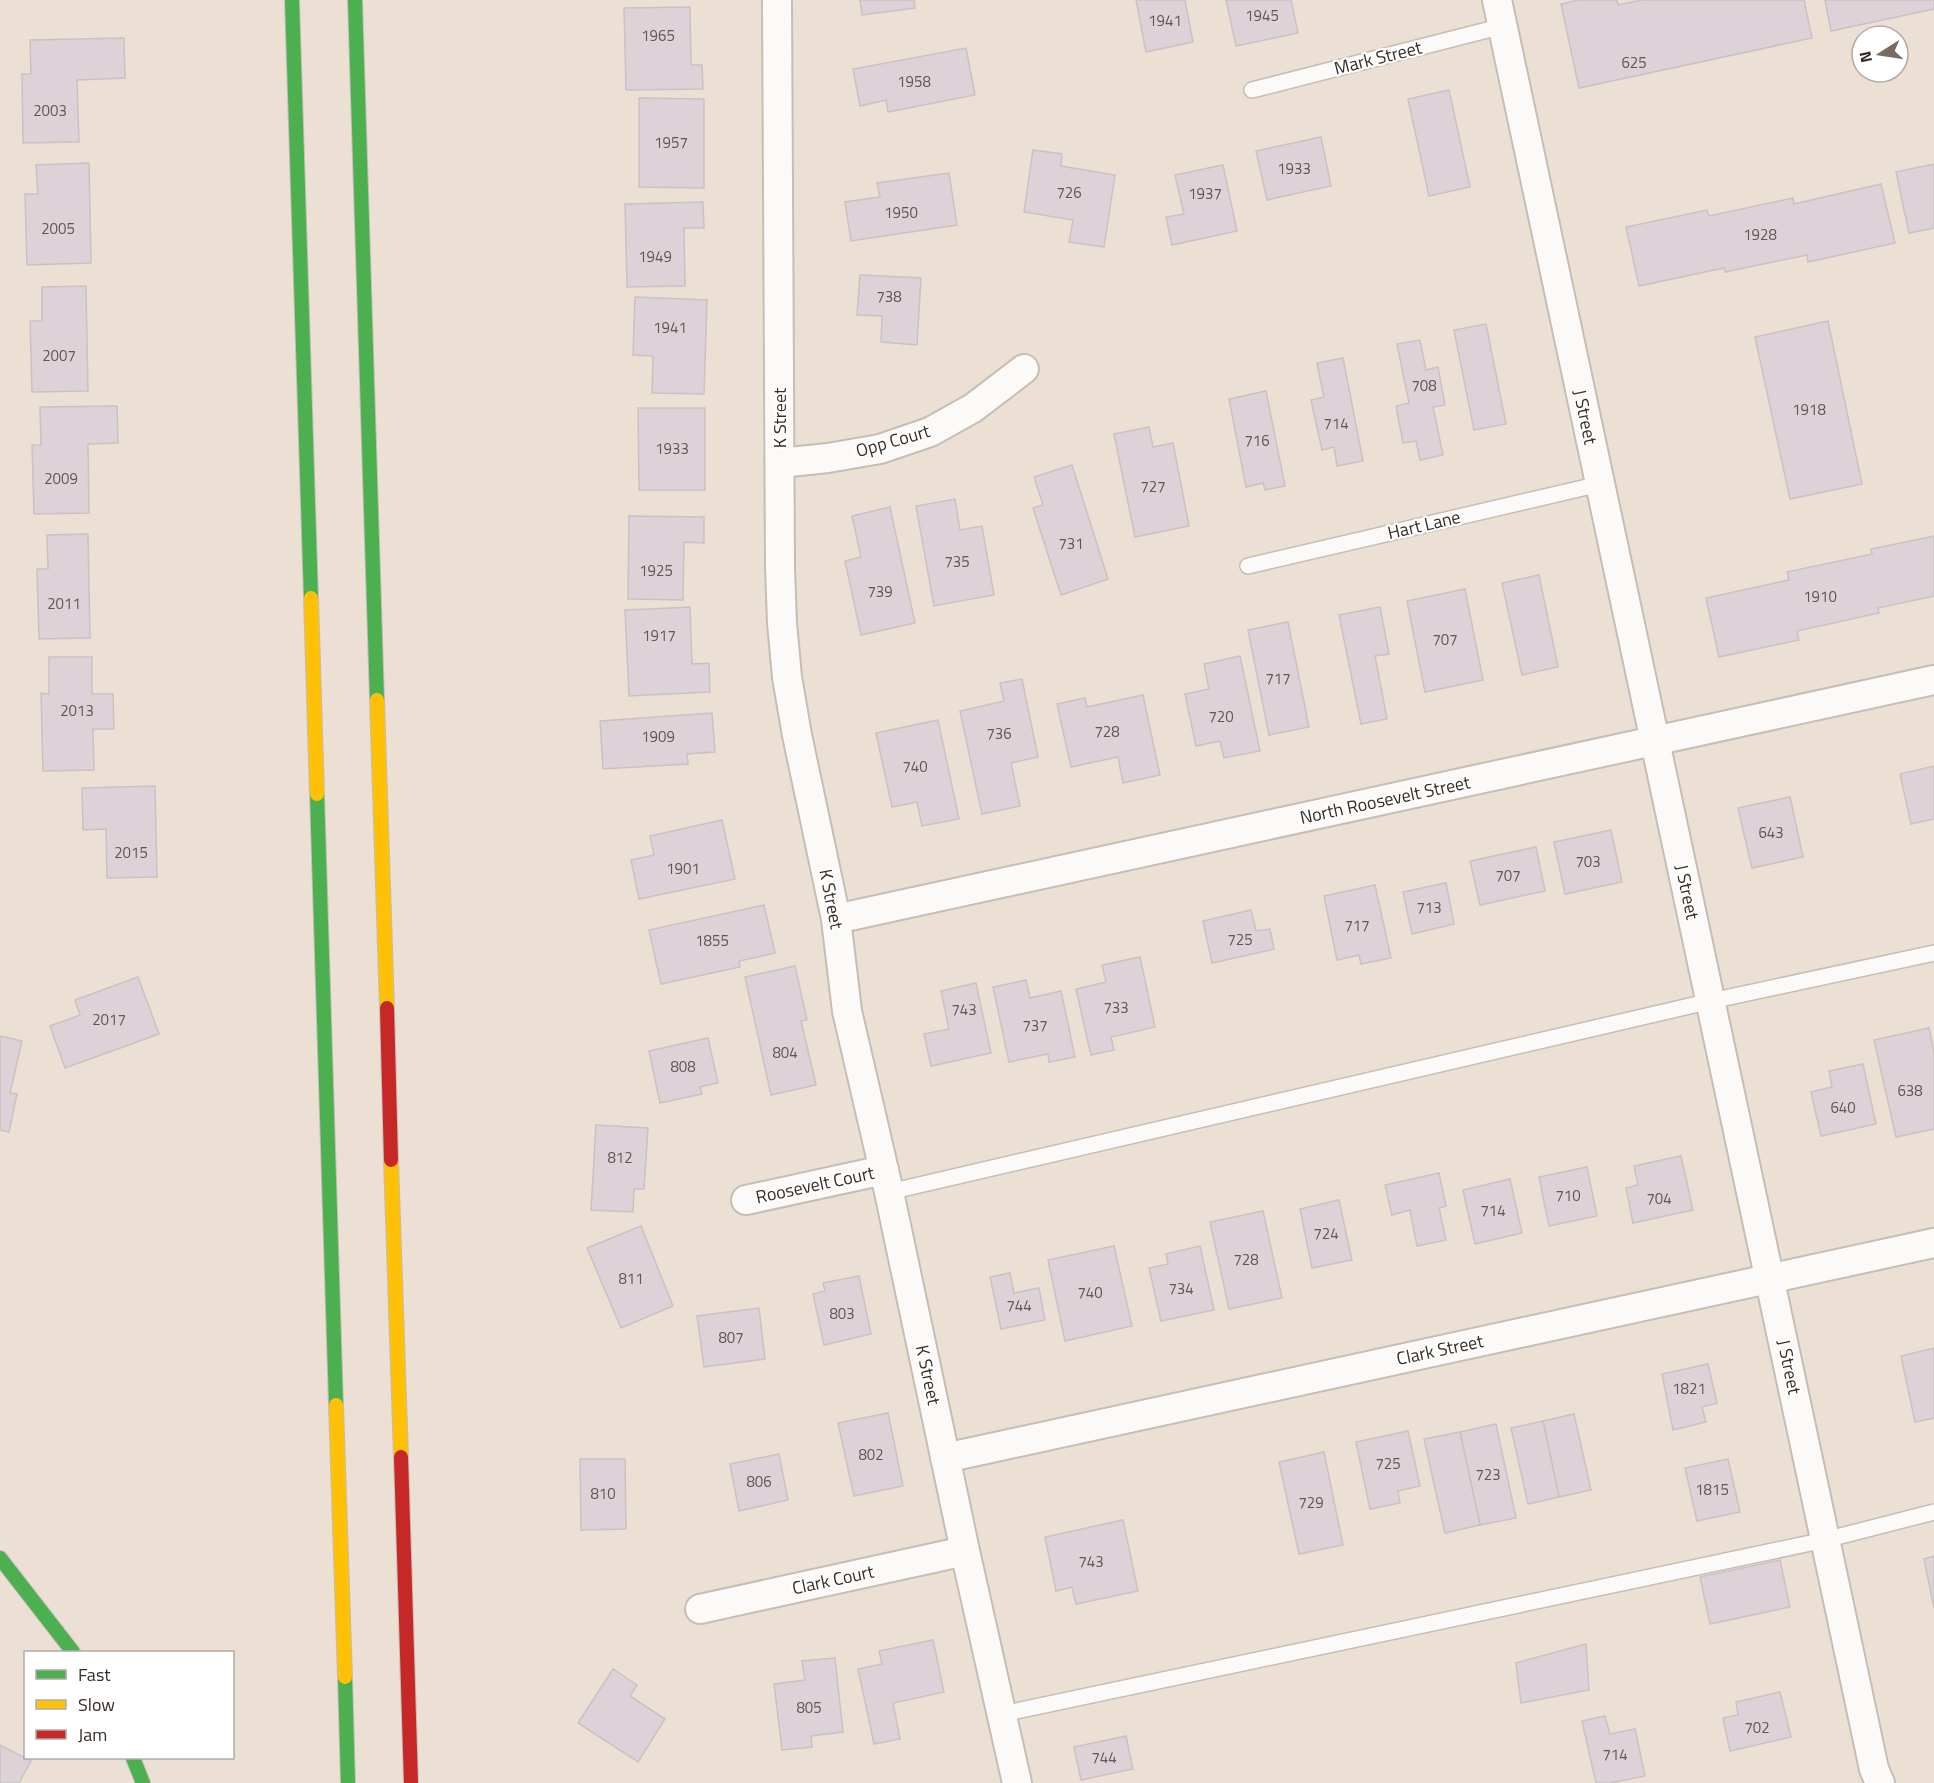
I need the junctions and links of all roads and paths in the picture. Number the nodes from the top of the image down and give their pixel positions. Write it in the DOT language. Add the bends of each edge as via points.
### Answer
graph roads {
  1 [pos="292,0"];
  2 [pos="355,0"];
  3 [pos="777,0"];
  4 [pos="1500,13"];
  5 [pos="1252,90"];
  6 [pos="1024,369"];
  7 [pos="780,463"];
  8 [pos="1600,484"];
  9 [pos="1248,566"];
  10 [pos="1934,680"];
  11 [pos="1655,741"];
  12 [pos="836,919"];
  13 [pos="1934,953"];
  14 [pos="1711,1000"];
  15 [pos="886,1181"];
  16 [pos="746,1200"];
  17 [pos="1934,1242"];
  18 [pos="1770,1278"];
  19 [pos="945,1458"];
  20 [pos="1934,1512"];
  21 [pos="1825,1540"];
  22 [pos="965,1551"];
  23 [pos="0,1558"];
  24 [pos="700,1609"];
  25 [pos="71,1651"];
  26 [pos="1002,1714"];
  27 [pos="133,1759"];
  28 [pos="143,1783"];
  29 [pos="348,1783"];
  30 [pos="411,1783"];
  31 [pos="1017,1783"];
  32 [pos="1880,1783"];
  1 -- 29 [label="main road"];
  2 -- 30 [label="main road"];
  3 -- 7 [label="street, K Street"];
  4 -- 5 [label="lane, Mark Street"];
  4 -- 8 [label="street, J Street"];
  6 -- 7 [label="street, Opp Court" via="973,408 930,432 880,449"];
  7 -- 12 [label="street, K Street" via="782,612 788,677"];
  8 -- 9 [label="lane, Hart Lane"];
  8 -- 11 [label="street, J Street"];
  10 -- 11 [label="street, North Roosevelt Street"];
  11 -- 12 [label="street, North Roosevelt Street"];
  11 -- 14 [label="street, J Street"];
  12 -- 15 [label="street, K Street" via="847,1011"];
  13 -- 14 [label="lane"];
  14 -- 15 [label="lane"];
  14 -- 18 [label="street, J Street"];
  15 -- 16 [label="street, Roosevelt Court"];
  15 -- 19 [label="street, K Street"];
  17 -- 18 [label="street, Clark Street"];
  18 -- 19 [label="street, Clark Street"];
  18 -- 21 [label="street, J Street"];
  19 -- 22 [label="street, K Street"];
  20 -- 21 [label="lane"];
  21 -- 26 [label="lane"];
  21 -- 32 [label="street, J Street"];
  22 -- 24 [label="street, Clark Court"];
  22 -- 26 [label="street, K Street"];
  23 -- 25 [label="main road"];
  26 -- 31 [label="street, K Street"];
  27 -- 28 [label="main road"];
}
